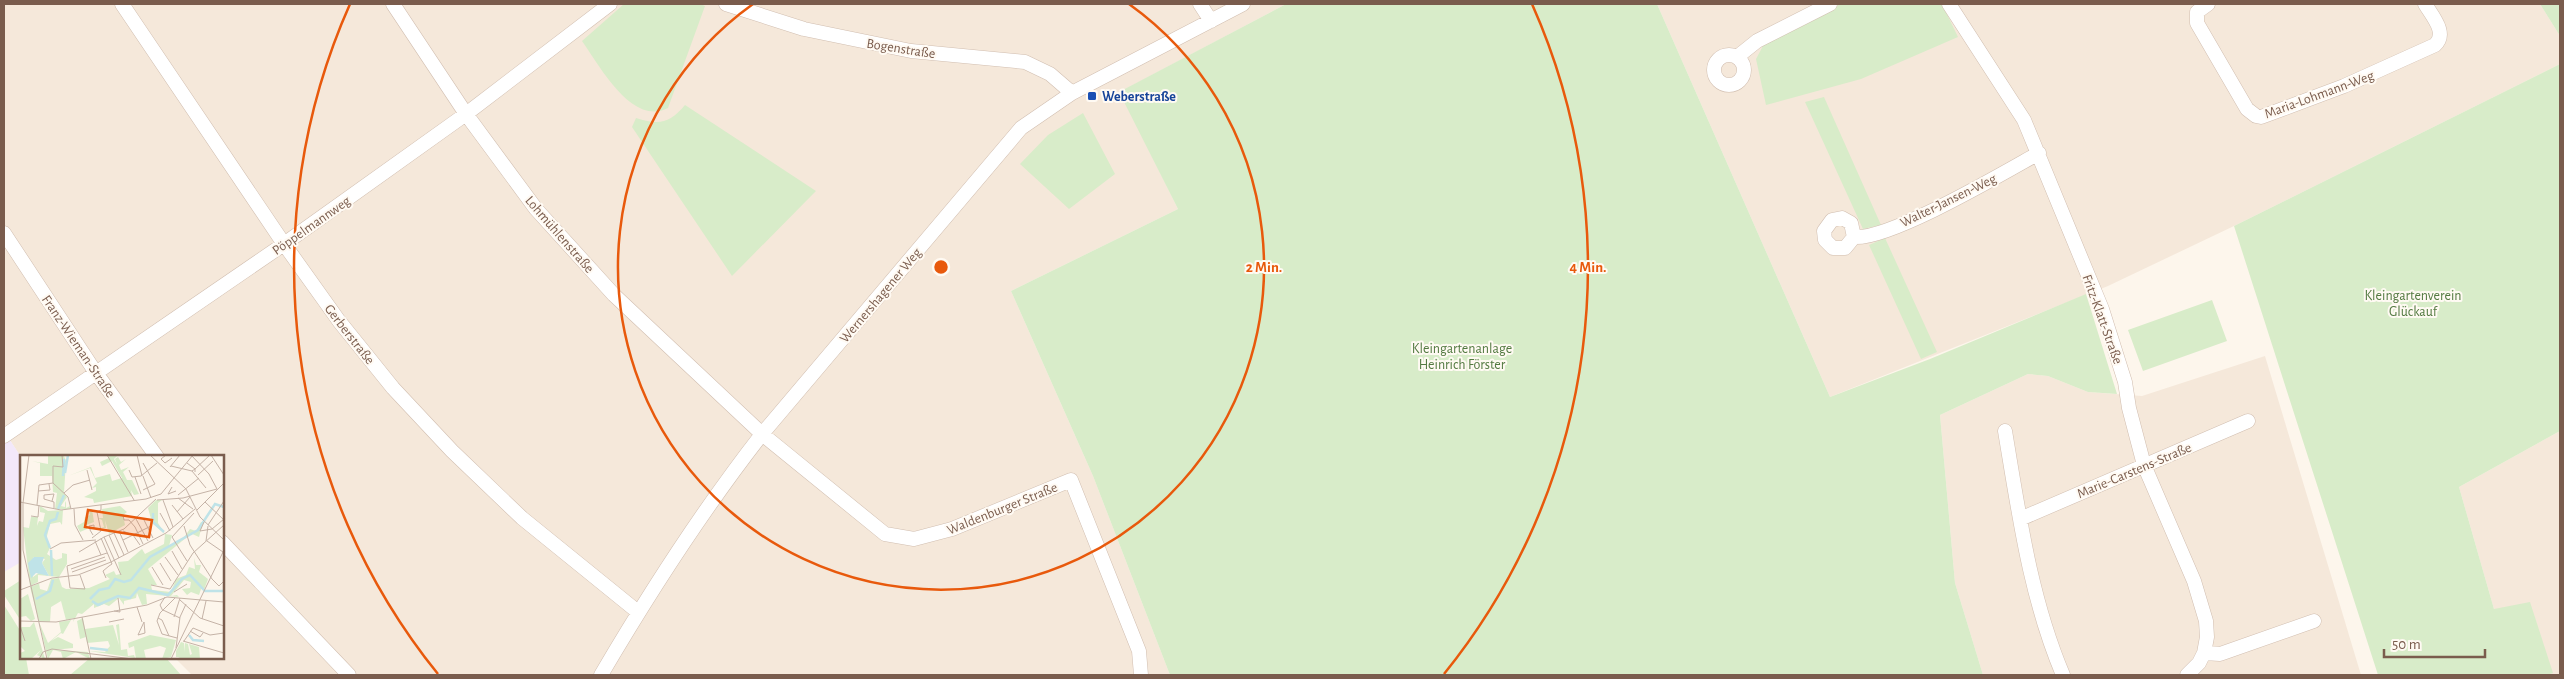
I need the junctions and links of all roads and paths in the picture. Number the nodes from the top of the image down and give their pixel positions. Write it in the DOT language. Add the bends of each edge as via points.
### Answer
graph roads {
  1 [pos="122,4"];
  2 [pos="393,4"];
  3 [pos="610,4"];
  4 [pos="726,4"];
  5 [pos="1200,4"];
  6 [pos="1243,4"];
  7 [pos="1830,4"];
  8 [pos="1949,4"];
  9 [pos="2208,4"];
  10 [pos="2425,4"];
  11 [pos="1211,21"];
  12 [pos="1737,57"];
  13 [pos="1072,93"];
  14 [pos="466,114"];
  15 [pos="2039,153"];
  16 [pos="4,233"];
  17 [pos="1854,237"];
  18 [pos="284,244"];
  19 [pos="96,373"];
  20 [pos="2248,421"];
  21 [pos="2006,431"];
  22 [pos="762,434"];
  23 [pos="4,436"];
  24 [pos="155,455"];
  25 [pos="2144,465"];
  26 [pos="2020,519"];
  27 [pos="224,544"];
  28 [pos="638,612"];
  29 [pos="2314,621"];
  30 [pos="2204,653"];
  31 [pos="349,675"];
  32 [pos="600,675"];
  33 [pos="1141,675"];
  34 [pos="2063,675"];
  35 [pos="2187,675"];
  1 -- 18 [label="street, Gerberstraße"];
  2 -- 14 [label="street, Lohmühlenstraße"];
  3 -- 14 [label="street, Pöppelmannweg"];
  4 -- 13 [label="street, Bogenstraße" via="804,30 911,51 1025,62 1050,74"];
  5 -- 11 [label="street"];
  6 -- 11 [label="street, Wernershagener Weg"];
  7 -- 12 [label="street" via="1756,41"];
  8 -- 15 [label="street, Fritz-Klatt-Straße" via="2004,86"];
  9 -- 10 [label="street, Maria-Lohmann-Weg" via="2197,12 2197,23 2246,109 2261,117 2344,86 2435,45 2440,31"];
  11 -- 13 [label="street, Wernershagener Weg"];
  13 -- 22 [label="street, Wernershagener Weg" via="1021,128"];
  14 -- 18 [label="street, Pöppelmannweg"];
  14 -- 22 [label="street, Lohmühlenstraße" via="536,209 614,296"];
  15 -- 17 [label="street, Walter-Jansen-Weg" via="1922,214 1871,236"];
  15 -- 25 [label="street, Fritz-Klatt-Straße" via="2102,310 2125,382"];
  16 -- 19 [label="street, Franz-Wieman-Straße"];
  18 -- 19 [label="street, Pöppelmannweg"];
  18 -- 28 [label="street, Gerberstraße" via="381,373 452,451 522,518"];
  19 -- 23 [label="street, Pöppelmannweg"];
  19 -- 24 [label="street, Franz-Wieman-Straße"];
  20 -- 25 [label="street, Marie-Carstens-Straße"];
  21 -- 26 [label="street"];
  22 -- 28 [label="street, Wernershagener Weg" via="675,553"];
  22 -- 33 [label="street, Waldenburger Straße" via="885,534 914,539 958,526 1071,480 1139,651"];
  25 -- 26 [label="street, Marie-Carstens-Straße"];
  25 -- 30 [label="street, Fritz-Klatt-Straße" via="2194,581 2206,621"];
  26 -- 34 [label="street" via="2042,621"];
  27 -- 31 [label="street"];
  28 -- 32 [label="street, Wernershagener Weg"];
  29 -- 30 [label="street" via="2220,654"];
  30 -- 35 [label="street"];
}
